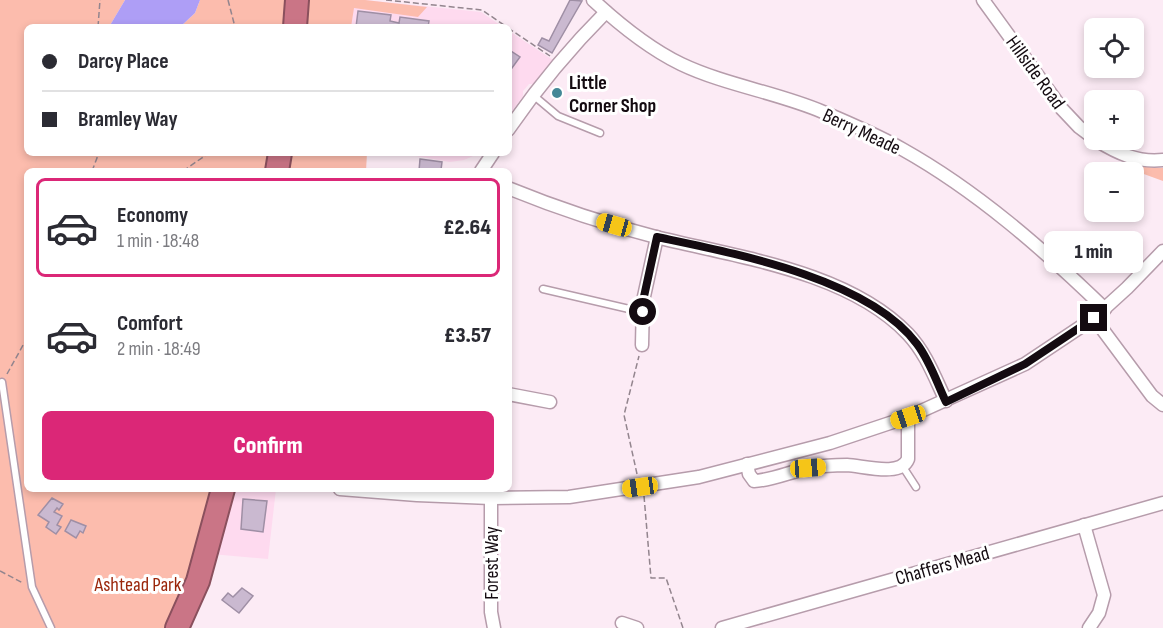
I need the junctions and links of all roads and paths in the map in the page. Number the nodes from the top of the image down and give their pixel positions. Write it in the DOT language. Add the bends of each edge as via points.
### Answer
graph roads {
  1 [pos="100,0"];
  2 [pos="228,0"];
  3 [pos="297,0"];
  4 [pos="386,0"];
  5 [pos="593,0"];
  6 [pos="982,0"];
  7 [pos="606,12"];
  8 [pos="98,24"];
  9 [pos="234,24"];
  10 [pos="295,24"];
  11 [pos="503,24"];
  12 [pos="512,30"];
  13 [pos="561,63"];
  14 [pos="534,95"];
  15 [pos="512,125"];
  16 [pos="1084,129"];
  17 [pos="600,133"];
  18 [pos="1113,150"];
  19 [pos="205,156"];
  20 [pos="1163,160"];
  21 [pos="187,168"];
  22 [pos="512,190"];
  23 [pos="657,237"];
  24 [pos="1163,251"];
  25 [pos="543,290"];
  26 [pos="1105,309"];
  27 [pos="643,312"];
  28 [pos="1094,318"];
  29 [pos="24,343"];
  30 [pos="642,345"];
  31 [pos="2,382"];
  32 [pos="512,395"];
  33 [pos="550,402"];
  34 [pos="946,402"];
  35 [pos="1163,405"];
  36 [pos="908,417"];
  37 [pos="747,464"];
  38 [pos="903,467"];
  39 [pos="641,487"];
  40 [pos="916,487"];
  41 [pos="222,492"];
  42 [pos="417,492"];
  43 [pos="491,498"];
  44 [pos="1163,503"];
  45 [pos="1084,525"];
  46 [pos="0,571"];
  47 [pos="32,587"];
  48 [pos="622,623"];
  49 [pos="51,628"];
  50 [pos="177,628"];
  51 [pos="494,628"];
  52 [pos="638,628"];
  53 [pos="683,628"];
  54 [pos="722,628"];
  55 [pos="1089,628"];
  1 -- 8 [label="path"];
  2 -- 9 [label="path"];
  3 -- 10 [label="highway"];
  4 -- 11 [label="path" via="482,10"];
  5 -- 7 [label="street, Berry Meade"];
  6 -- 16 [label="street, Hillside Road" via="1068,116"];
  7 -- 13 [label="street"];
  7 -- 26 [label="street, Berry Meade" via="654,50 683,65 821,111 901,148 1010,223"];
  12 -- 13 [label="path"];
  13 -- 14 [label="street"];
  14 -- 15 [label="street"];
  14 -- 17 [label="lane" via="558,116"];
  18 -- 20 [label="street, Hillside Road" via="1132,158"];
  19 -- 21 [label="path"];
  22 -- 23 [label="street" via="571,212"];
  23 -- 27 [label="street"];
  23 -- 34 [label="street" via="766,262 849,292 892,320 918,345"];
  24 -- 26 [label="street"];
  25 -- 27 [label="lane"];
  26 -- 28 [label="street"];
  27 -- 30 [label="street"];
  28 -- 34 [label="street" via="1025,364"];
  28 -- 35 [label="street" via="1152,396"];
  29 -- 31 [label="path"];
  30 -- 39 [label="path" via="624,415"];
  31 -- 47 [label="lane"];
  32 -- 33 [label="street"];
  34 -- 36 [label="street"];
  36 -- 37 [label="street" via="830,443"];
  36 -- 38 [label="street" via="908,459"];
  37 -- 38 [label="street" via="754,481 808,468"];
  37 -- 39 [label="street"];
  38 -- 40 [label="lane"];
  39 -- 43 [label="street" via="569,497"];
  39 -- 53 [label="path" via="651,578 666,578"];
  41 -- 50 [label="highway" via="198,581"];
  42 -- 43 [label="street"];
  43 -- 51 [label="street, Forest Way"];
  44 -- 45 [label="street, Chaffers Mead"];
  45 -- 54 [label="street, Chaffers Mead"];
  45 -- 55 [label="street" via="1104,595"];
  46 -- 47 [label="path"];
  47 -- 49 [label="lane"];
  48 -- 52 [label="street"];
}
